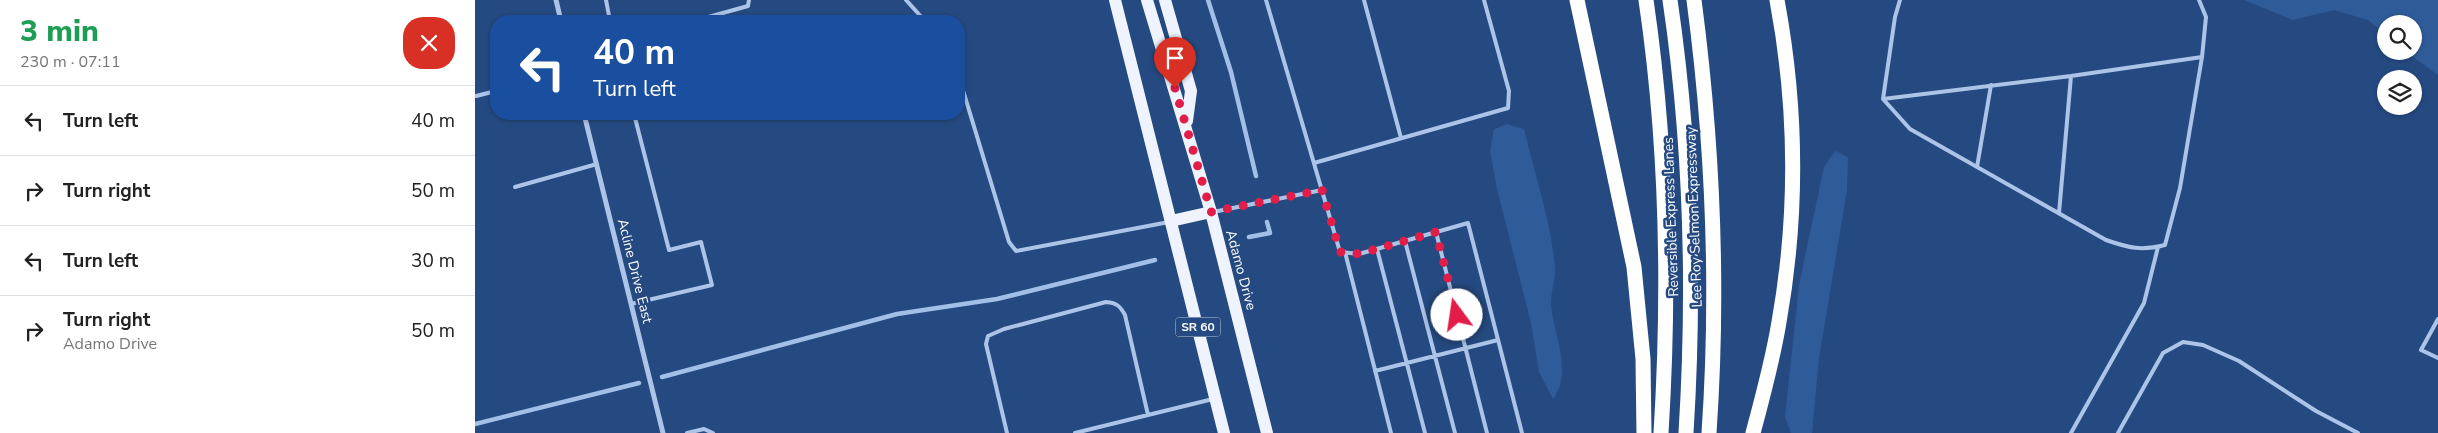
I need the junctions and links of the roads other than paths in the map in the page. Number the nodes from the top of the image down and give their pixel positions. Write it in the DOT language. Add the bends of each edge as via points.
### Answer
graph roads {
  1 [pos="556,0"];
  2 [pos="605,0"];
  3 [pos="749,0"];
  4 [pos="906,0"];
  5 [pos="1115,0"];
  6 [pos="1147,0"];
  7 [pos="1165,0"];
  8 [pos="1266,0"];
  9 [pos="1364,0"];
  10 [pos="1484,0"];
  11 [pos="1577,0"];
  12 [pos="1646,0"];
  13 [pos="1670,0"];
  14 [pos="1694,0"];
  15 [pos="1777,0"];
  16 [pos="1900,0"];
  17 [pos="2199,0"];
  18 [pos="560,15"];
  19 [pos="609,15"];
  20 [pos="716,15"];
  21 [pos="920,15"];
  22 [pos="2202,57"];
  23 [pos="2071,76"];
  24 [pos="1991,85"];
  25 [pos="490,92"];
  26 [pos="476,96"];
  27 [pos="965,97"];
  28 [pos="1883,99"];
  29 [pos="586,120"];
  30 [pos="636,120"];
  31 [pos="1186,126"];
  32 [pos="1401,138"];
  33 [pos="1314,163"];
  34 [pos="597,164"];
  35 [pos="1977,167"];
  36 [pos="515,187"];
  37 [pos="1322,190"];
  38 [pos="1211,212"];
  39 [pos="2059,213"];
  40 [pos="1171,221"];
  41 [pos="1436,232"];
  42 [pos="1405,241"];
  43 [pos="2158,247"];
  44 [pos="1377,249"];
  45 [pos="1345,252"];
  46 [pos="631,304"];
  47 [pos="2438,319"];
  48 [pos="1498,340"];
  49 [pos="1466,348"];
  50 [pos="1435,356"];
  51 [pos="2438,358"];
  52 [pos="1407,363"];
  53 [pos="1375,372"];
  54 [pos="1216,399"];
  55 [pos="1148,415"];
  56 [pos="663,433"];
  57 [pos="687,433"];
  58 [pos="713,433"];
  59 [pos="1007,433"];
  60 [pos="1075,433"];
  61 [pos="1224,433"];
  62 [pos="1267,433"];
  63 [pos="1391,433"];
  64 [pos="1425,433"];
  65 [pos="1455,433"];
  66 [pos="1487,433"];
  67 [pos="1522,433"];
  68 [pos="1644,433"];
  69 [pos="1661,433"];
  70 [pos="1686,433"];
  71 [pos="1709,433"];
  72 [pos="1753,433"];
  73 [pos="2071,433"];
  74 [pos="2118,433"];
  75 [pos="2357,433"];
  1 -- 18 [label="street"];
  2 -- 19 [label="lane"];
  3 -- 20 [label="lane" via="748,6"];
  4 -- 21 [label="lane"];
  5 -- 40 [label="main road, SR 60"];
  6 -- 31 [label="main road, Adamo Drive / SR 60"];
  7 -- 31 [label="main road" via="1191,91"];
  8 -- 33 [label="lane"];
  9 -- 32 [label="lane"];
  10 -- 32 [label="lane" via="1509,91 1508,108"];
  11 -- 68 [label="highway" via="1634,267 1642,350"];
  12 -- 69 [label="highway" via="1659,118 1663,195 1665,334"];
  13 -- 70 [label="highway, Reversible Express Lanes" via="1681,88 1689,223 1690,358"];
  14 -- 71 [label="highway, Lee Roy Selmon Expressway" via="1705,98 1714,239"];
  15 -- 72 [label="highway" via="1790,90 1792,206 1779,323"];
  16 -- 28 [label="lane"];
  17 -- 22 [label="lane" via="2206,17"];
  22 -- 23 [label="lane"];
  22 -- 43 [label="lane" via="2178,198 2165,246"];
  23 -- 24 [label="lane"];
  23 -- 39 [label="lane"];
  24 -- 28 [label="lane"];
  24 -- 35 [label="lane"];
  25 -- 26 [label="lane"];
  27 -- 40 [label="lane" via="1009,242 1016,251"];
  28 -- 35 [label="lane" via="1910,129"];
  29 -- 34 [label="street, Acline Drive East"];
  30 -- 46 [label="lane" via="669,250 701,242 712,285"];
  31 -- 38 [label="main road, Adamo Drive / SR 60"];
  32 -- 33 [label="lane"];
  33 -- 37 [label="lane"];
  34 -- 36 [label="lane"];
  34 -- 46 [label="street, Acline Drive East"];
  35 -- 39 [label="lane"];
  37 -- 38 [label="lane"];
  37 -- 45 [label="lane" via="1340,252"];
  38 -- 40 [label="main road"];
  38 -- 62 [label="main road, Adamo Drive / SR 60"];
  39 -- 43 [label="lane" via="2125,247 2146,250"];
  40 -- 54 [label="main road, SR 60"];
  41 -- 42 [label="lane"];
  41 -- 48 [label="lane" via="1468,222"];
  41 -- 49 [label="lane"];
  42 -- 44 [label="lane"];
  42 -- 50 [label="lane"];
  43 -- 73 [label="lane" via="2144,303"];
  44 -- 45 [label="lane" via="1359,254"];
  44 -- 52 [label="lane"];
  45 -- 53 [label="lane"];
  46 -- 56 [label="street, Acline Drive East"];
  47 -- 51 [label="lane" via="2421,350"];
  48 -- 49 [label="lane"];
  48 -- 67 [label="lane"];
  49 -- 50 [label="lane"];
  49 -- 66 [label="lane"];
  50 -- 52 [label="lane"];
  50 -- 65 [label="lane"];
  52 -- 53 [label="lane"];
  52 -- 64 [label="lane"];
  53 -- 63 [label="lane"];
  54 -- 55 [label="lane"];
  54 -- 61 [label="main road, SR 60"];
  55 -- 59 [label="lane" via="1125,316 1120,306 1106,302 988,336 986,344"];
  55 -- 60 [label="lane"];
  57 -- 58 [label="lane" via="704,429"];
  74 -- 75 [label="lane" via="2163,353 2183,342 2203,345 2239,361 2316,411"];
}
